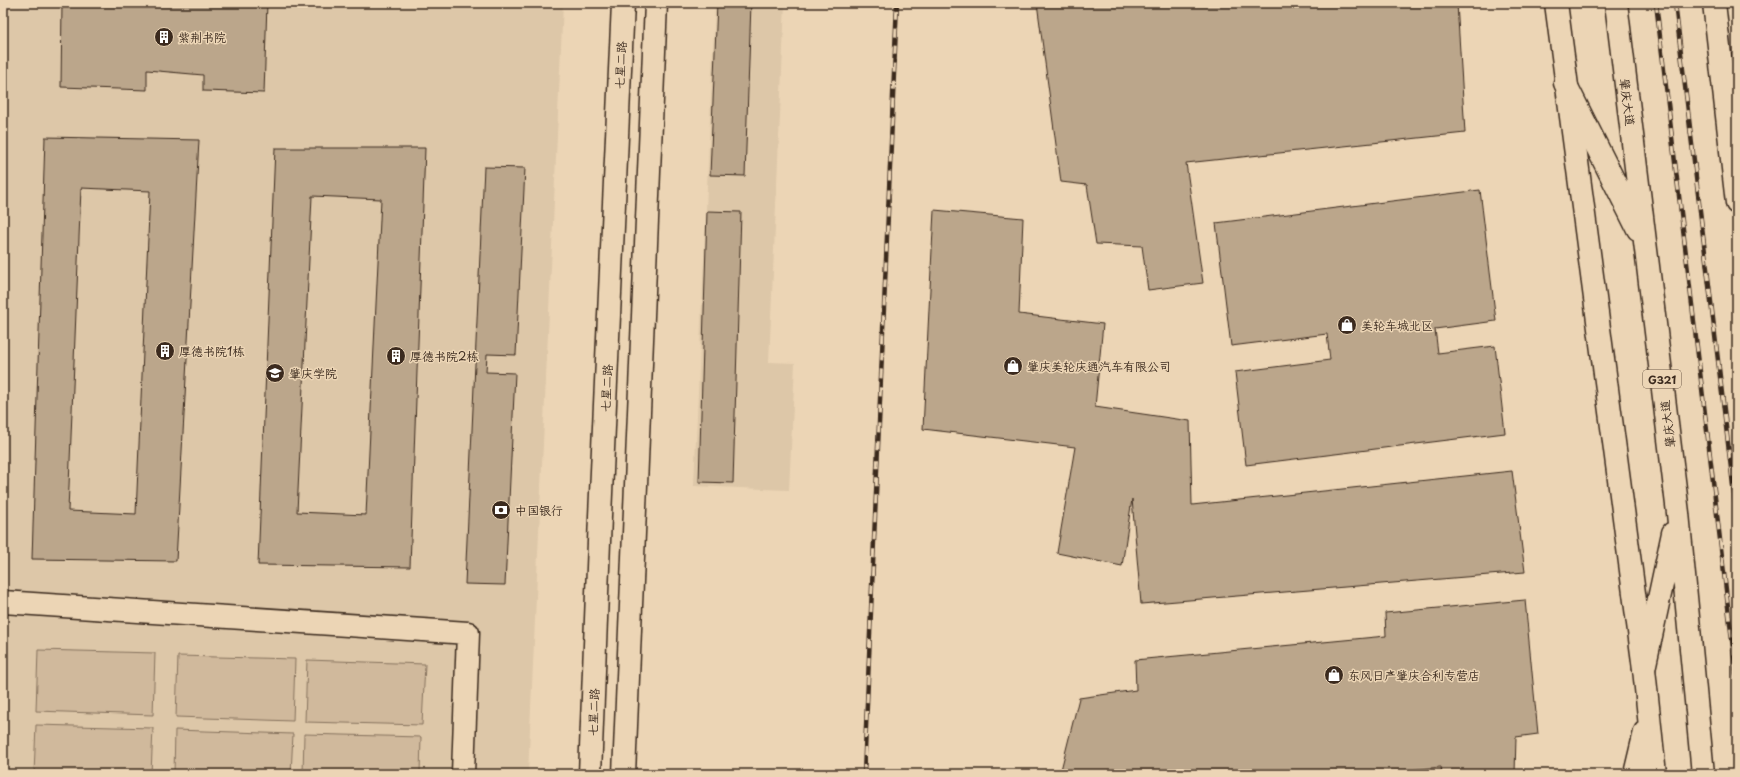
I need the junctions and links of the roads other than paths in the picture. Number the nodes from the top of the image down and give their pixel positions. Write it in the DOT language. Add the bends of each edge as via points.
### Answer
graph roads {
  1 [pos="623,3"];
  2 [pos="656,3"];
  3 [pos="1556,3"];
  4 [pos="1616,3"];
  5 [pos="1714,3"];
  6 [pos="1565,83"];
  7 [pos="1737,203"];
  8 [pos="1646,245"];
  9 [pos="1678,513"];
  10 [pos="3,602"];
  11 [pos="1644,669"];
  12 [pos="1649,714"];
  13 [pos="463,774"];
  14 [pos="590,774"];
  15 [pos="624,774"];
  16 [pos="1636,774"];
  17 [pos="1655,774"];
  18 [pos="1704,774"];
  1 -- 14 [label="main road, 七星二路"];
  2 -- 15 [label="main road"];
  3 -- 6 [label="main road"];
  4 -- 8 [label="main road, 肇庆大道 / G321"];
  5 -- 7 [label="main road"];
  6 -- 8 [label="main road"];
  6 -- 11 [label="main road"];
  8 -- 9 [label="main road, 肇庆大道 / G321"];
  9 -- 11 [label="main road"];
  9 -- 18 [label="main road, 肇庆大道 / G321"];
  10 -- 13 [label="main road" via="468,633"];
  11 -- 12 [label="main road"];
  12 -- 16 [label="main road"];
  12 -- 17 [label="main road"];
}
